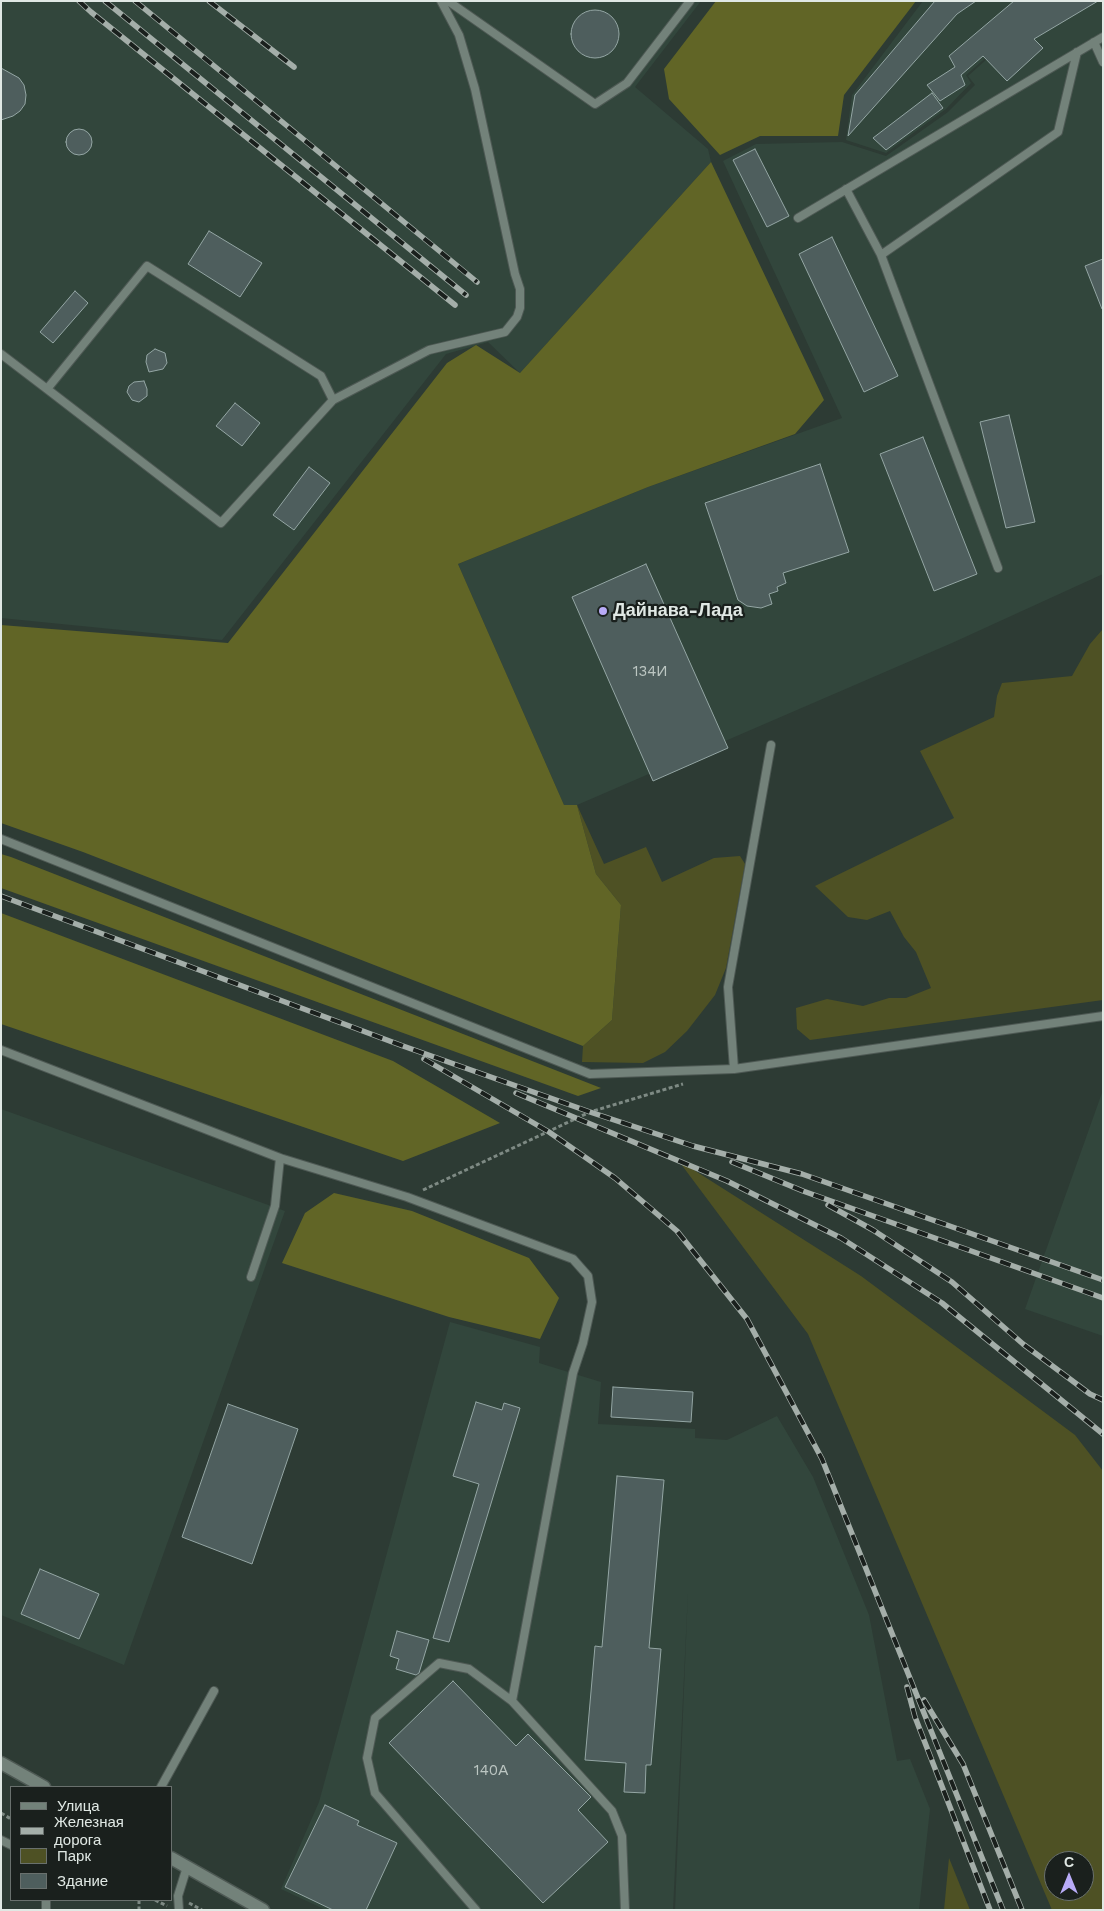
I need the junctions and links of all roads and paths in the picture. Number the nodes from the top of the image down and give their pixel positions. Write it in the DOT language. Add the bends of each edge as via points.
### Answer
graph roads {
  1 [pos="441,1"];
  2 [pos="448,1"];
  3 [pos="690,1"];
  4 [pos="1103,37"];
  5 [pos="1094,42"];
  6 [pos="1077,52"];
  7 [pos="1103,62"];
  8 [pos="846,189"];
  9 [pos="798,218"];
  10 [pos="881,255"];
  11 [pos="1,354"];
  12 [pos="47,389"];
  13 [pos="333,400"];
  14 [pos="998,568"];
  15 [pos="771,745"];
  16 [pos="1,839"];
  17 [pos="1103,1016"];
  18 [pos="1,1050"];
  19 [pos="734,1069"];
  20 [pos="689,1082"];
  21 [pos="280,1158"];
  22 [pos="406,1197"];
  23 [pos="251,1277"];
  24 [pos="214,1691"];
  25 [pos="512,1701"];
  26 [pos="1,1763"];
  27 [pos="42,1786"];
  28 [pos="162,1786"];
  29 [pos="172,1859"];
  30 [pos="188,1867"];
  31 [pos="157,1901"];
  32 [pos="174,1910"];
  33 [pos="179,1910"];
  34 [pos="263,1910"];
  35 [pos="476,1910"];
  36 [pos="625,1910"];
  1 -- 13 [label="lane" via="462,41 475,89 520,289 520,308 505,332 429,350"];
  2 -- 3 [label="lane" via="595,104 627,83"];
  4 -- 5 [label="lane"];
  5 -- 6 [label="lane"];
  5 -- 7 [label="lane"];
  6 -- 8 [label="lane"];
  6 -- 10 [label="lane" via="1058,132"];
  8 -- 9 [label="lane"];
  8 -- 10 [label="lane"];
  10 -- 14 [label="lane"];
  11 -- 12 [label="lane"];
  12 -- 13 [label="lane" via="221,523"];
  12 -- 13 [label="lane" via="147,266 321,376"];
  15 -- 19 [label="lane" via="728,987"];
  16 -- 19 [label="lane" via="590,1074"];
  17 -- 19 [label="lane"];
  18 -- 21 [label="lane"];
  20 -- 22 [label="path" via="590,1112"];
  21 -- 22 [label="lane"];
  21 -- 23 [label="lane" via="275,1206"];
  22 -- 25 [label="lane" via="573,1259 588,1276 592,1302 573,1373"];
  24 -- 28 [label="lane"];
  25 -- 35 [label="lane" via="469,1669 439,1662 375,1718 367,1758 375,1793"];
  25 -- 36 [label="lane" via="612,1812 622,1836"];
  26 -- 27 [label="street"];
  29 -- 30 [label="street"];
  30 -- 33 [label="lane" via="178,1896"];
  30 -- 34 [label="street"];
  31 -- 32 [label="path"];
}
